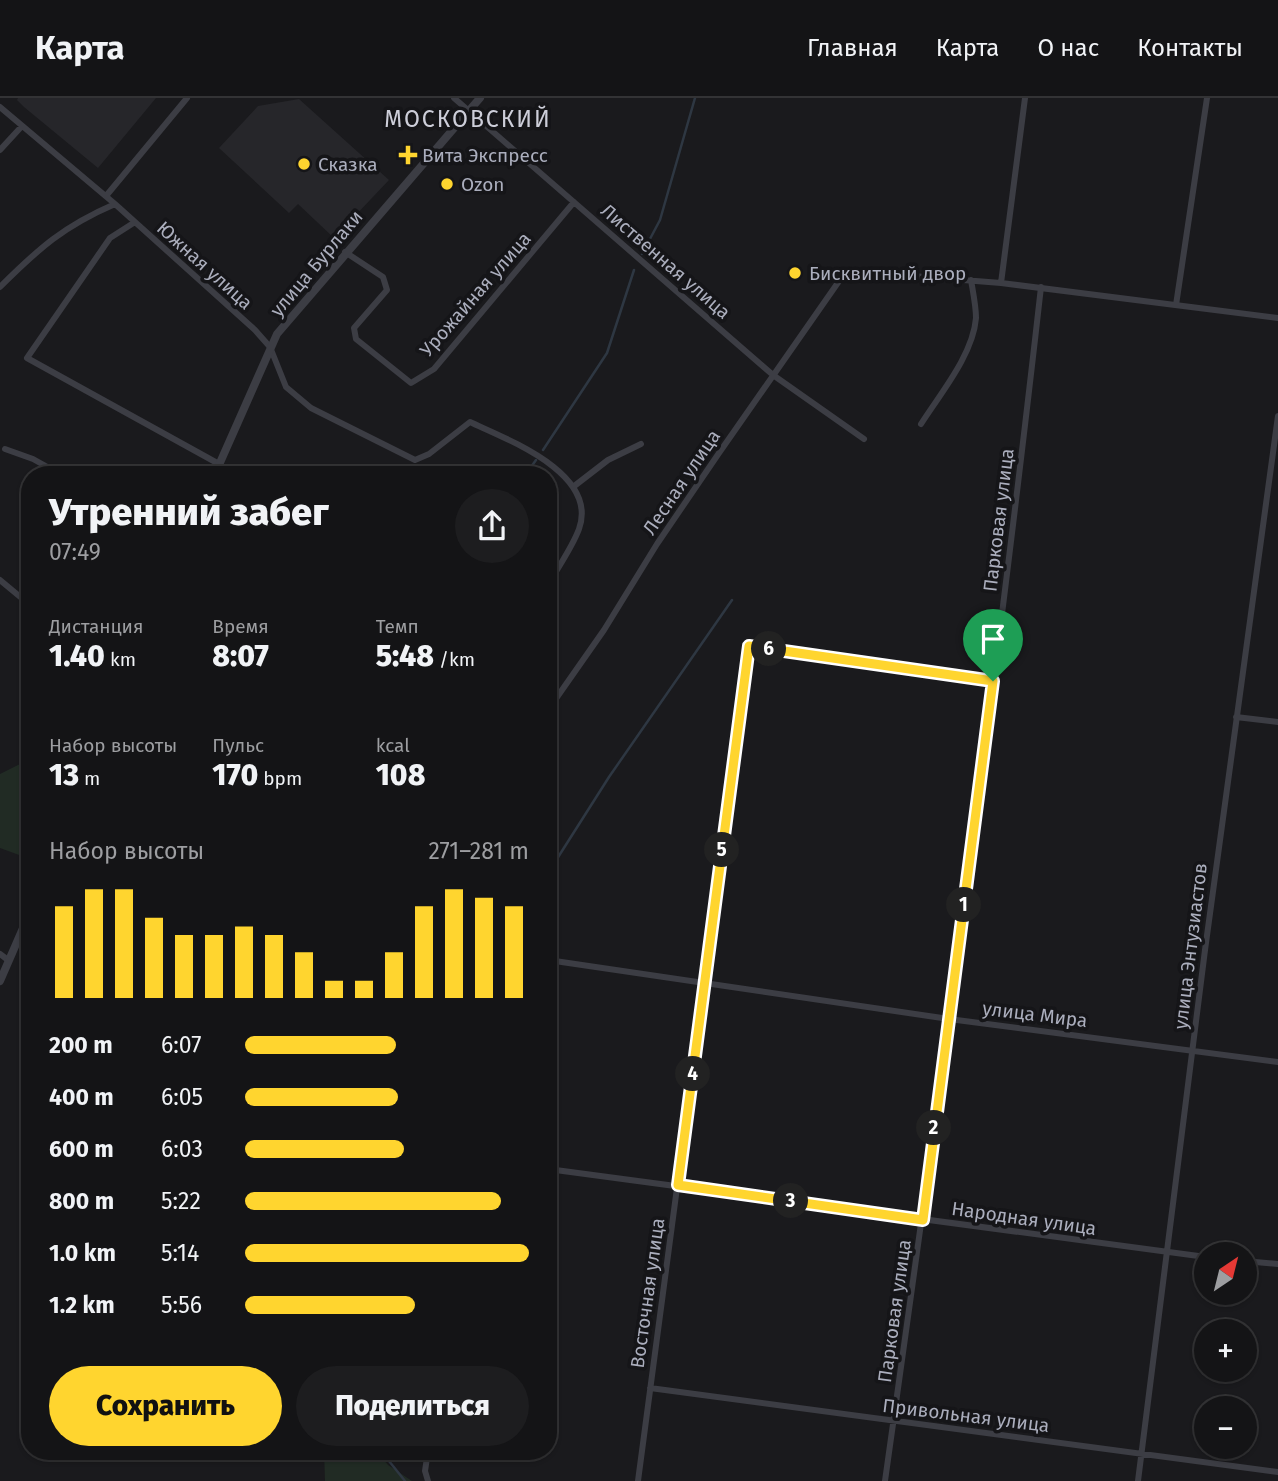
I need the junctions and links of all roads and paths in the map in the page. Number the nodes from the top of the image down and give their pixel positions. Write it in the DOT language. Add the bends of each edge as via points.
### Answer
graph roads {
  1 [pos="187,98"];
  2 [pos="454,98"];
  3 [pos="480,98"];
  4 [pos="1025,98"];
  5 [pos="1207,98"];
  6 [pos="0,107"];
  7 [pos="470,110"];
  8 [pos="22,126"];
  9 [pos="0,150"];
  10 [pos="106,196"];
  11 [pos="574,202"];
  12 [pos="115,204"];
  13 [pos="135,222"];
  14 [pos="344,252"];
  15 [pos="971,280"];
  16 [pos="1001,283"];
  17 [pos="0,287"];
  18 [pos="1041,287"];
  19 [pos="1176,305"];
  20 [pos="1278,318"];
  21 [pos="270,347"];
  22 [pos="773,375"];
  23 [pos="1278,416"];
  24 [pos="921,424"];
  25 [pos="864,439"];
  26 [pos="641,444"];
  27 [pos="5,449"];
  28 [pos="219,464"];
  29 [pos="46,466"];
  30 [pos="551,466"];
  31 [pos="557,472"];
  32 [pos="573,487"];
  33 [pos="557,569"];
  34 [pos="0,580"];
  35 [pos="21,598"];
  36 [pos="993,681"];
  37 [pos="557,697"];
  38 [pos="1236,717"];
  39 [pos="1278,722"];
  40 [pos="21,932"];
  41 [pos="0,954"];
  42 [pos="8,960"];
  43 [pos="557,961"];
  44 [pos="0,981"];
  45 [pos="705,985"];
  46 [pos="949,1019"];
  47 [pos="1193,1050"];
  48 [pos="1278,1062"];
  49 [pos="557,1170"];
  50 [pos="678,1185"];
  51 [pos="923,1220"];
  52 [pos="1166,1253"];
  53 [pos="1194,1256"];
  54 [pos="1257,1262"];
  55 [pos="1278,1264"];
  56 [pos="650,1388"];
  57 [pos="894,1422"];
  58 [pos="1143,1453"];
  59 [pos="427,1460"];
  60 [pos="1278,1472"];
  61 [pos="428,1481"];
  62 [pos="638,1481"];
  63 [pos="885,1481"];
  64 [pos="1138,1481"];
  1 -- 10 [label="street"];
  2 -- 7 [label="street, Лиственная улица"];
  3 -- 7 [label="street, улица Бурлаки"];
  4 -- 16 [label="street"];
  5 -- 19 [label="street"];
  6 -- 8 [label="street, Южная улица"];
  7 -- 11 [label="street, Лиственная улица"];
  7 -- 14 [label="street, улица Бурлаки"];
  8 -- 9 [label="street"];
  8 -- 10 [label="street, Южная улица"];
  10 -- 12 [label="street, Южная улица"];
  11 -- 14 [label="street, Урожайная улица" via="434,369 411,383 356,339 354,328 387,290 383,277"];
  11 -- 22 [label="street, Лиственная улица"];
  12 -- 13 [label="street, Южная улица"];
  12 -- 17 [label="street" via="76,221"];
  13 -- 21 [label="street, Южная улица"];
  13 -- 28 [label="street" via="110,238 27,358"];
  14 -- 21 [label="street, улица Бурлаки"];
  15 -- 16 [label="street"];
  15 -- 22 [label="street, Лесная улица" via="844,274"];
  15 -- 24 [label="street" via="976,317 973,334"];
  16 -- 18 [label="street"];
  18 -- 19 [label="street"];
  18 -- 36 [label="street, Парковая улица"];
  19 -- 20 [label="street"];
  21 -- 28 [label="street, улица Бурлаки"];
  21 -- 30 [label="street, Южная улица" via="286,387 311,408 390,450 415,460 470,422 536,452"];
  22 -- 25 [label="street, Лиственная улица"];
  22 -- 37 [label="street, Лесная улица"];
  23 -- 38 [label="street, улица Энтузиастов"];
  26 -- 32 [label="street" via="608,460"];
  27 -- 29 [label="street"];
  31 -- 32 [label="street, Южная улица"];
  32 -- 33 [label="street" via="581,505 580,527"];
  34 -- 35 [label="street"];
  36 -- 45 [label="street, Восточная улица" via="749,646"];
  36 -- 46 [label="street, Парковая улица"];
  38 -- 39 [label="street"];
  38 -- 47 [label="street, улица Энтузиастов"];
  40 -- 42 [label="street"];
  41 -- 42 [label="street"];
  42 -- 44 [label="street"];
  43 -- 45 [label="street, улица Мира"];
  45 -- 46 [label="street, улица Мира"];
  45 -- 50 [label="street, Восточная улица"];
  46 -- 47 [label="street, улица Мира"];
  46 -- 51 [label="street, Парковая улица"];
  47 -- 48 [label="street, улица Мира"];
  47 -- 52 [label="street, улица Энтузиастов"];
  49 -- 50 [label="street, Народная улица"];
  50 -- 51 [label="street, Народная улица"];
  50 -- 56 [label="street, Восточная улица"];
  51 -- 52 [label="street, Народная улица"];
  51 -- 57 [label="street, Парковая улица"];
  52 -- 53 [label="street, Народная улица"];
  52 -- 58 [label="street, улица Энтузиастов"];
  54 -- 55 [label="street"];
  56 -- 57 [label="street, Привольная улица"];
  56 -- 62 [label="street, Восточная улица"];
  57 -- 58 [label="street, Привольная улица"];
  57 -- 63 [label="street, Парковая улица"];
  58 -- 60 [label="street, Привольная улица"];
  58 -- 64 [label="street, улица Энтузиастов"];
  59 -- 61 [label="street"];
}
